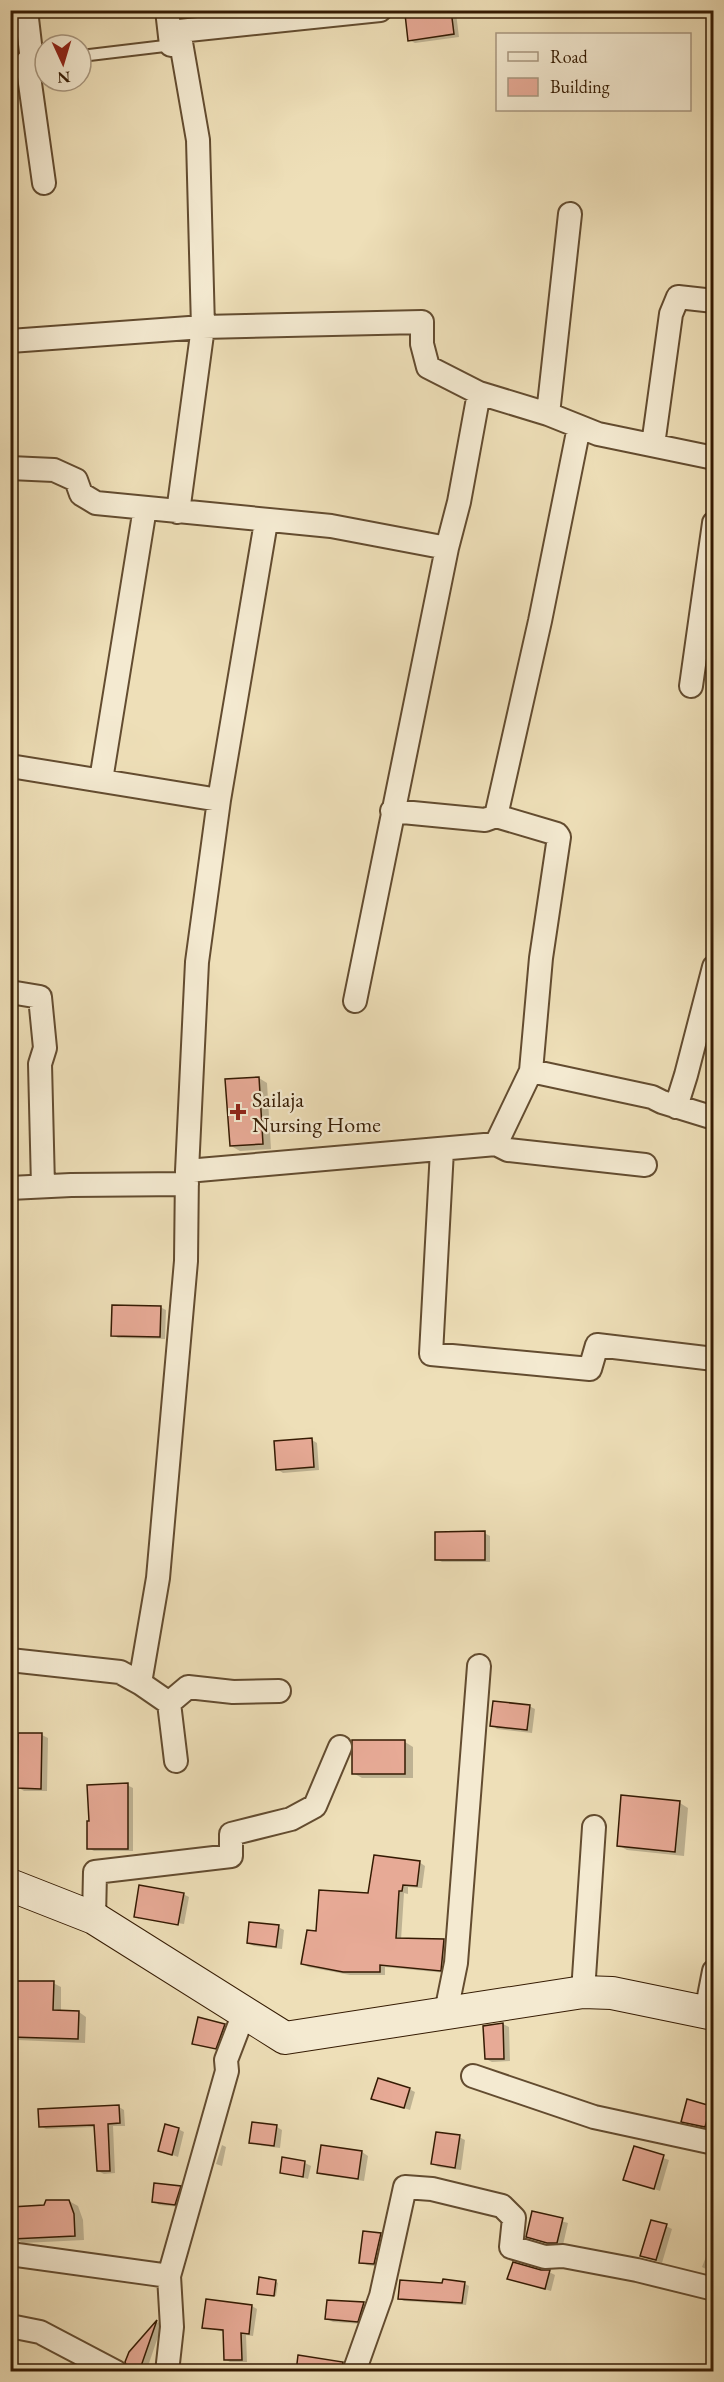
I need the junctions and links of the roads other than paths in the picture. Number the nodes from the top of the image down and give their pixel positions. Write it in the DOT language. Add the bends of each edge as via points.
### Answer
graph roads {
  1 [pos="26,10"];
  2 [pos="166,10"];
  3 [pos="380,10"];
  4 [pos="313,14"];
  5 [pos="176,44"];
  6 [pos="93,54"];
  7 [pos="29,62"];
  8 [pos="45,183"];
  9 [pos="570,214"];
  10 [pos="714,301"];
  11 [pos="203,327"];
  12 [pos="10,341"];
  13 [pos="480,393"];
  14 [pos="548,414"];
  15 [pos="579,427"];
  16 [pos="652,445"];
  17 [pos="714,458"];
  18 [pos="10,468"];
  19 [pos="145,508"];
  20 [pos="178,512"];
  21 [pos="266,522"];
  22 [pos="714,523"];
  23 [pos="447,548"];
  24 [pos="691,686"];
  25 [pos="10,766"];
  26 [pos="101,780"];
  27 [pos="219,800"];
  28 [pos="392,811"];
  29 [pos="496,816"];
  30 [pos="714,967"];
  31 [pos="10,992"];
  32 [pos="354,1001"];
  33 [pos="531,1071"];
  34 [pos="676,1107"];
  35 [pos="714,1118"];
  36 [pos="496,1144"];
  37 [pos="442,1150"];
  38 [pos="645,1165"];
  39 [pos="187,1178"];
  40 [pos="43,1186"];
  41 [pos="10,1188"];
  42 [pos="714,1359"];
  43 [pos="10,1660"];
  44 [pos="479,1666"];
  45 [pos="140,1683"];
  46 [pos="279,1691"];
  47 [pos="169,1703"];
  48 [pos="340,1746"];
  49 [pos="176,1761"];
  50 [pos="594,1827"];
  51 [pos="10,1885"];
  52 [pos="94,1918"];
  53 [pos="714,1971"];
  54 [pos="583,1992"];
  55 [pos="446,2012"];
  56 [pos="244,2013"];
  57 [pos="710,2013"];
  58 [pos="473,2076"];
  59 [pos="714,2143"];
  60 [pos="10,2254"];
  61 [pos="169,2276"];
  62 [pos="714,2289"];
  63 [pos="10,2326"];
  64 [pos="116,2372"];
  65 [pos="167,2372"];
  66 [pos="354,2372"];
  1 -- 7 [label="street"];
  2 -- 5 [label="street"];
  3 -- 4 [label="street"];
  4 -- 5 [label="street" via="179,31"];
  5 -- 6 [label="lane"];
  5 -- 11 [label="street" via="198,140"];
  7 -- 8 [label="street"];
  9 -- 14 [label="street"];
  10 -- 16 [label="street" via="678,297 671,314"];
  11 -- 12 [label="street"];
  11 -- 13 [label="street" via="422,321 428,367"];
  11 -- 20 [label="street"];
  13 -- 14 [label="street"];
  13 -- 23 [label="street"];
  14 -- 15 [label="street"];
  15 -- 16 [label="street"];
  15 -- 29 [label="street"];
  16 -- 17 [label="street"];
  18 -- 19 [label="street" via="54,470 76,480 81,494 96,503"];
  19 -- 20 [label="street"];
  19 -- 26 [label="street"];
  20 -- 21 [label="street"];
  21 -- 23 [label="street" via="331,526"];
  21 -- 27 [label="street"];
  22 -- 24 [label="street"];
  23 -- 28 [label="street"];
  25 -- 26 [label="street"];
  26 -- 27 [label="street"];
  27 -- 39 [label="street" via="197,962"];
  28 -- 29 [label="street" via="485,820"];
  28 -- 32 [label="street"];
  29 -- 33 [label="street" via="559,837 541,958"];
  30 -- 34 [label="street"];
  31 -- 40 [label="street" via="40,997 45,1048 40,1064"];
  33 -- 34 [label="street" via="652,1097"];
  33 -- 36 [label="street"];
  34 -- 35 [label="street"];
  36 -- 37 [label="street"];
  36 -- 38 [label="street" via="508,1150"];
  37 -- 39 [label="street"];
  37 -- 42 [label="street" via="430,1354 590,1369 597,1346"];
  39 -- 40 [label="street"];
  39 -- 45 [label="street" via="186,1261 159,1578"];
  40 -- 41 [label="street"];
  43 -- 45 [label="street" via="120,1672"];
  44 -- 55 [label="street" via="456,1963"];
  45 -- 47 [label="street"];
  46 -- 47 [label="street" via="233,1692 188,1687"];
  47 -- 49 [label="street"];
  48 -- 52 [label="street" via="315,1806 291,1818 231,1834 231,1856 95,1872"];
  50 -- 54 [label="street"];
  51 -- 52 [label="street"];
  52 -- 56 [label="street"];
  53 -- 57 [label="street"];
  54 -- 55 [label="street"];
  54 -- 57 [label="street" via="612,1993"];
  55 -- 56 [label="street" via="285,2038"];
  56 -- 61 [label="street" via="226,2060 227,2071"];
  58 -- 59 [label="street" via="594,2117"];
  60 -- 61 [label="street"];
  61 -- 65 [label="street" via="172,2327"];
  62 -- 66 [label="street" via="637,2270 563,2256 545,2257 511,2247 514,2218 502,2206 432,2189 405,2187 381,2296"];
  63 -- 64 [label="street" via="40,2332"];
}
